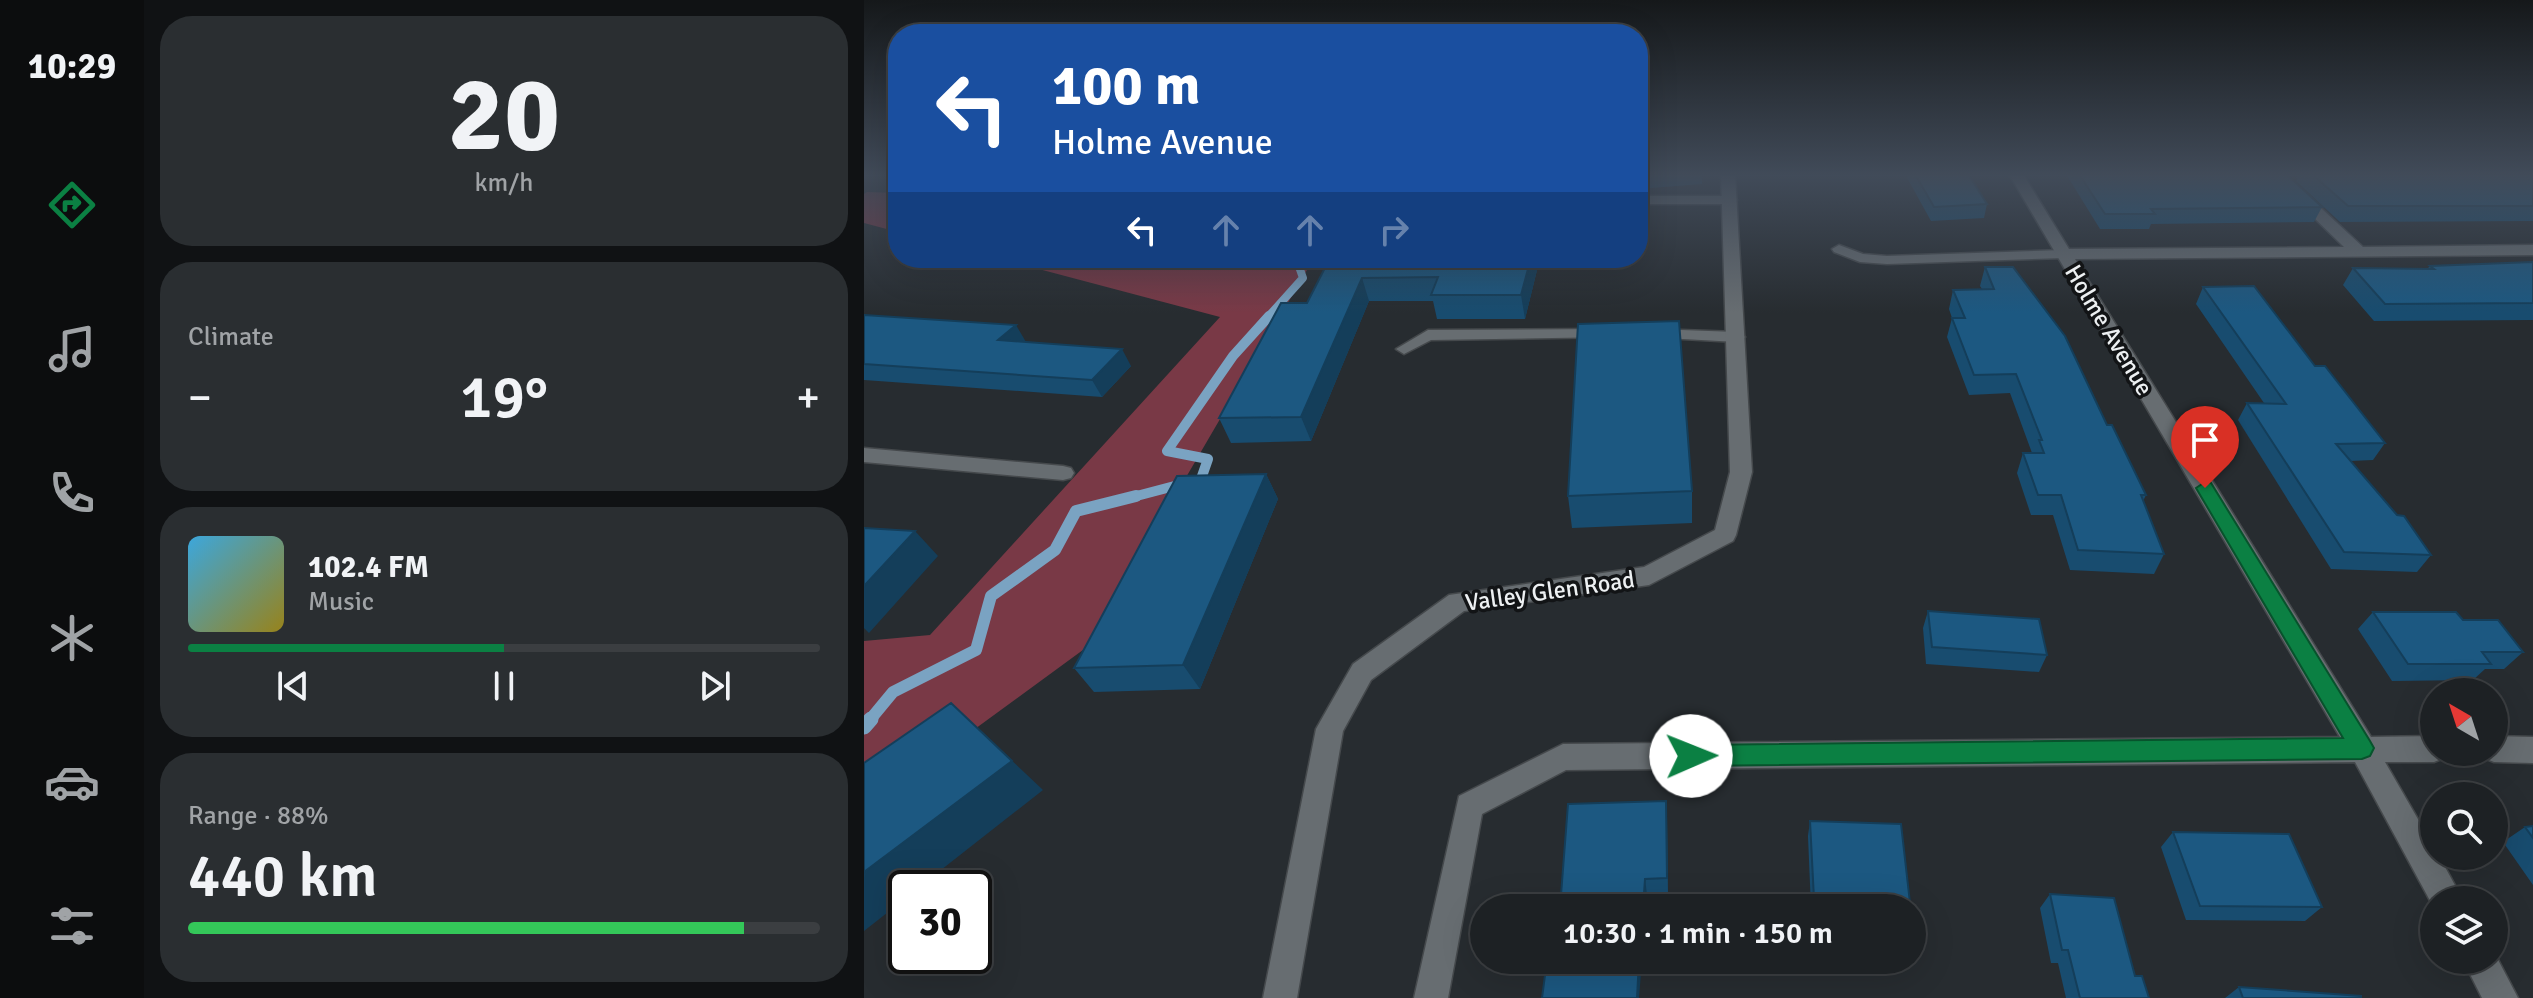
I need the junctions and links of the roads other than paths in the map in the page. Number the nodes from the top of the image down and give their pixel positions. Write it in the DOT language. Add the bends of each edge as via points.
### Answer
graph roads {
  1 [pos="1731,221"];
  2 [pos="2043,221"];
  3 [pos="2326,221"];
  4 [pos="1839,249"];
  5 [pos="2533,250"];
  6 [pos="2358,251"];
  7 [pos="2063,254"];
  8 [pos="1737,337"];
  9 [pos="1404,349"];
  10 [pos="864,455"];
  11 [pos="1063,473"];
  12 [pos="2362,748"];
  13 [pos="2420,749"];
  14 [pos="2508,749"];
  15 [pos="2533,750"];
  16 [pos="2439,886"];
  17 [pos="2488,974"];
  18 [pos="1280,998"];
  19 [pos="1431,998"];
  20 [pos="2501,998"];
  1 -- 8 [label="street, Valley Glen Road"];
  2 -- 7 [label="street, Holme Avenue"];
  3 -- 6 [label="street"];
  4 -- 7 [label="lane" via="1860,258 1887,260"];
  5 -- 6 [label="street"];
  6 -- 7 [label="street"];
  7 -- 12 [label="street, Holme Avenue"];
  8 -- 9 [label="lane" via="1428,335"];
  8 -- 18 [label="street, Valley Glen Road" via="1741,472 1725,535 1649,576 1458,602 1362,672 1330,729"];
  10 -- 11 [label="street"];
  12 -- 13 [label="street"];
  12 -- 16 [label="street, Holme Avenue"];
  12 -- 19 [label="street" via="1563,757 1469,806"];
  14 -- 15 [label="street"];
  17 -- 20 [label="street"];
}
